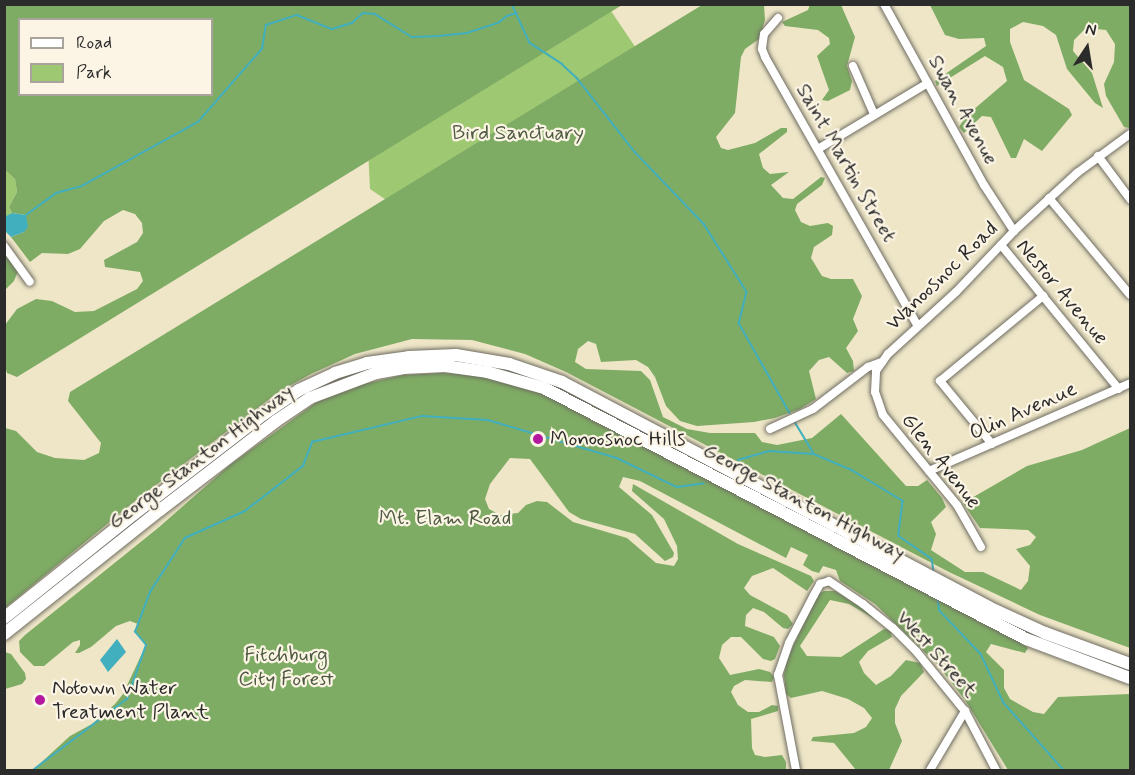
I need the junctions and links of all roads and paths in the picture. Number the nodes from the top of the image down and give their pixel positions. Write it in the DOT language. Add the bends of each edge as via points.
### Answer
graph roads {
  1 [pos="884,4"];
  2 [pos="778,18"];
  3 [pos="853,66"];
  4 [pos="928,83"];
  5 [pos="874,114"];
  6 [pos="1131,134"];
  7 [pos="818,149"];
  8 [pos="1098,156"];
  9 [pos="1049,198"];
  10 [pos="1131,199"];
  11 [pos="1014,231"];
  12 [pos="1001,245"];
  13 [pos="4,246"];
  14 [pos="30,282"];
  15 [pos="1131,295"];
  16 [pos="1043,296"];
  17 [pos="918,326"];
  18 [pos="882,362"];
  19 [pos="1131,383"];
  20 [pos="1119,389"];
  21 [pos="770,429"];
  22 [pos="992,444"];
  23 [pos="929,471"];
  24 [pos="981,547"];
  25 [pos="940,588"];
  26 [pos="4,618"];
  27 [pos="4,634"];
  28 [pos="1131,664"];
  29 [pos="1131,678"];
  30 [pos="965,711"];
  31 [pos="796,771"];
  32 [pos="930,771"];
  33 [pos="996,771"];
  1 -- 4 [label="street, Swan Avenue"];
  2 -- 7 [label="street, Saint Martin Street" via="764,34 762,49"];
  3 -- 5 [label="street"];
  4 -- 5 [label="street"];
  4 -- 11 [label="street, Swan Avenue"];
  5 -- 7 [label="street"];
  6 -- 8 [label="street, Wanoosnoc Road"];
  7 -- 17 [label="street, Saint Martin Street"];
  8 -- 9 [label="street, Wanoosnoc Road"];
  8 -- 10 [label="street"];
  9 -- 11 [label="street, Wanoosnoc Road"];
  9 -- 15 [label="street"];
  11 -- 12 [label="street, Wanoosnoc Road"];
  12 -- 16 [label="street, Nestor Avenue"];
  12 -- 17 [label="street, Wanoosnoc Road"];
  13 -- 14 [label="street"];
  16 -- 20 [label="street, Nestor Avenue"];
  16 -- 22 [label="street" via="940,381"];
  17 -- 18 [label="street, Wanoosnoc Road"];
  18 -- 21 [label="street, Wanoosnoc Road" via="868,367 813,409"];
  18 -- 23 [label="street, Glen Avenue" via="876,371 875,385 881,411"];
  19 -- 20 [label="street, Olin Avenue"];
  20 -- 22 [label="street, Olin Avenue"];
  22 -- 23 [label="street, Olin Avenue"];
  23 -- 24 [label="street, Glen Avenue" via="957,505"];
  25 -- 26 [label="highway, George Stanton Highway" via="923,573 562,382 492,360 423,355 353,367 299,390"];
  25 -- 27 [label="highway, George Stanton Highway" via="543,388 481,370 423,366 354,379 300,404"];
  25 -- 28 [label="highway, George Stanton Highway"];
  25 -- 29 [label="highway, George Stanton Highway" via="954,602 1026,639"];
  30 -- 31 [label="street, West Street" via="893,628 854,597 829,582 820,584 789,643 778,675"];
  30 -- 32 [label="street"];
  30 -- 33 [label="street, West Street"];
}
